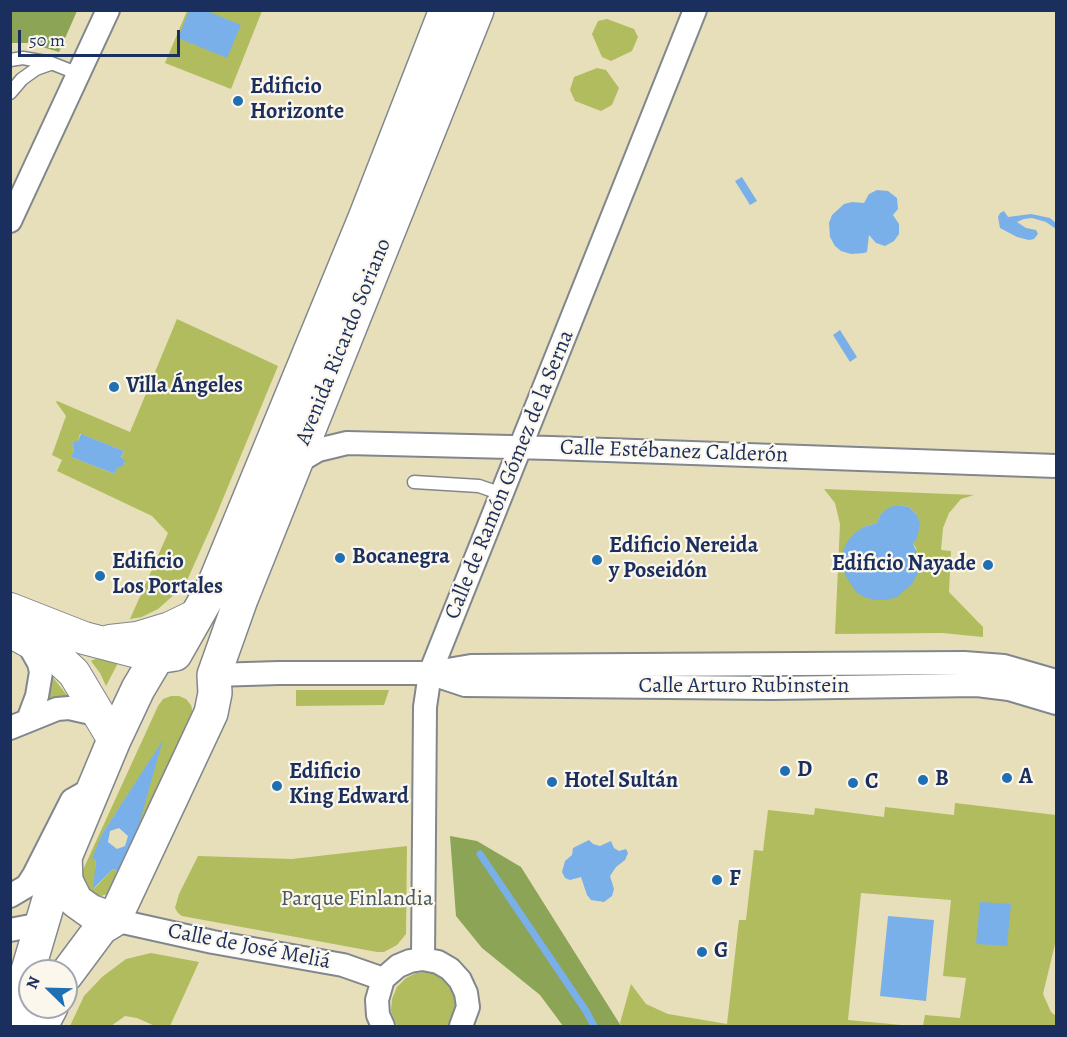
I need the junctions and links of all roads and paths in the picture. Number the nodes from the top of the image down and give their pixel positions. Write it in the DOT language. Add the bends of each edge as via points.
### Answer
graph roads {
  1 [pos="108,10"];
  2 [pos="446,10"];
  3 [pos="477,10"];
  4 [pos="695,10"];
  5 [pos="10,60"];
  6 [pos="51,63"];
  7 [pos="79,74"];
  8 [pos="10,93"];
  9 [pos="10,221"];
  10 [pos="521,447"];
  11 [pos="296,463"];
  12 [pos="1056,466"];
  13 [pos="414,482"];
  14 [pos="502,494"];
  15 [pos="10,609"];
  16 [pos="197,615"];
  17 [pos="18,635"];
  18 [pos="97,642"];
  19 [pos="166,656"];
  20 [pos="430,673"];
  21 [pos="214,675"];
  22 [pos="1056,681"];
  23 [pos="1056,703"];
  24 [pos="19,724"];
  25 [pos="107,728"];
  26 [pos="94,788"];
  27 [pos="65,855"];
  28 [pos="10,896"];
  29 [pos="102,920"];
  30 [pos="26,927"];
  31 [pos="76,959"];
  32 [pos="423,959"];
  33 [pos="383,979"];
  34 [pos="10,1023"];
  35 [pos="465,1025"];
  36 [pos="383,1026"];
  1 -- 7 [label="street"];
  2 -- 16 [label="main road, Avenida Ricardo Soriano" via="365,218 213,587"];
  3 -- 11 [label="main road, Avenida Ricardo Soriano"];
  4 -- 10 [label="street, Calle de Ramón Gómez de la Serna"];
  5 -- 6 [label="lane"];
  6 -- 7 [label="lane"];
  6 -- 8 [label="lane" via="22,79"];
  7 -- 9 [label="street"];
  10 -- 11 [label="street, Calle Estébanez Calderón" via="347,443 318,450"];
  10 -- 12 [label="street, Calle Estébanez Calderón"];
  10 -- 14 [label="street, Calle de Ramón Gómez de la Serna"];
  11 -- 21 [label="main road, Avenida Ricardo Soriano"];
  13 -- 14 [label="lane" via="479,486"];
  14 -- 20 [label="street, Calle de Ramón Gómez de la Serna"];
  15 -- 18 [label="main road"];
  16 -- 18 [label="main road" via="137,638"];
  16 -- 19 [label="main road, Avenida Ricardo Soriano"];
  17 -- 24 [label="street" via="33,650 40,672 37,696"];
  17 -- 25 [label="main road" via="57,657 74,673"];
  18 -- 19 [label="main road"];
  19 -- 21 [label="main road" via="196,662"];
  19 -- 25 [label="main road, Avenida Ricardo Soriano"];
  20 -- 21 [label="street, Calle Arturo Rubinstein"];
  20 -- 22 [label="street, Calle Arturo Rubinstein" via="471,666 971,663 1004,666"];
  20 -- 23 [label="street, Calle Arturo Rubinstein" via="465,685 977,685 1009,689"];
  20 -- 32 [label="street, Calle de Ramón Gómez de la Serna" via="425,707"];
  21 -- 29 [label="main road, Avenida Ricardo Soriano" via="211,713 129,888"];
  24 -- 25 [label="street" via="69,708"];
  25 -- 26 [label="main road, Avenida Ricardo Soriano"];
  26 -- 27 [label="main road, Avenida Ricardo Soriano"];
  26 -- 28 [label="street" via="72,800 27,886"];
  27 -- 29 [label="main road" via="64,872 70,892 82,907"];
  27 -- 30 [label="main road, Avenida Ricardo Soriano"];
  29 -- 30 [label="main road"];
  29 -- 31 [label="main road, Avenida Ricardo Soriano"];
  29 -- 33 [label="street, Calle de José Meliá" via="343,965"];
  30 -- 34 [label="main road, Avenida Ricardo Soriano" via="16,1011"];
  32 -- 33 [label="street" via="398,966"];
  32 -- 35 [label="street" via="438,962 460,980 468,1008"];
  33 -- 36 [label="street" via="377,1000"];
}
